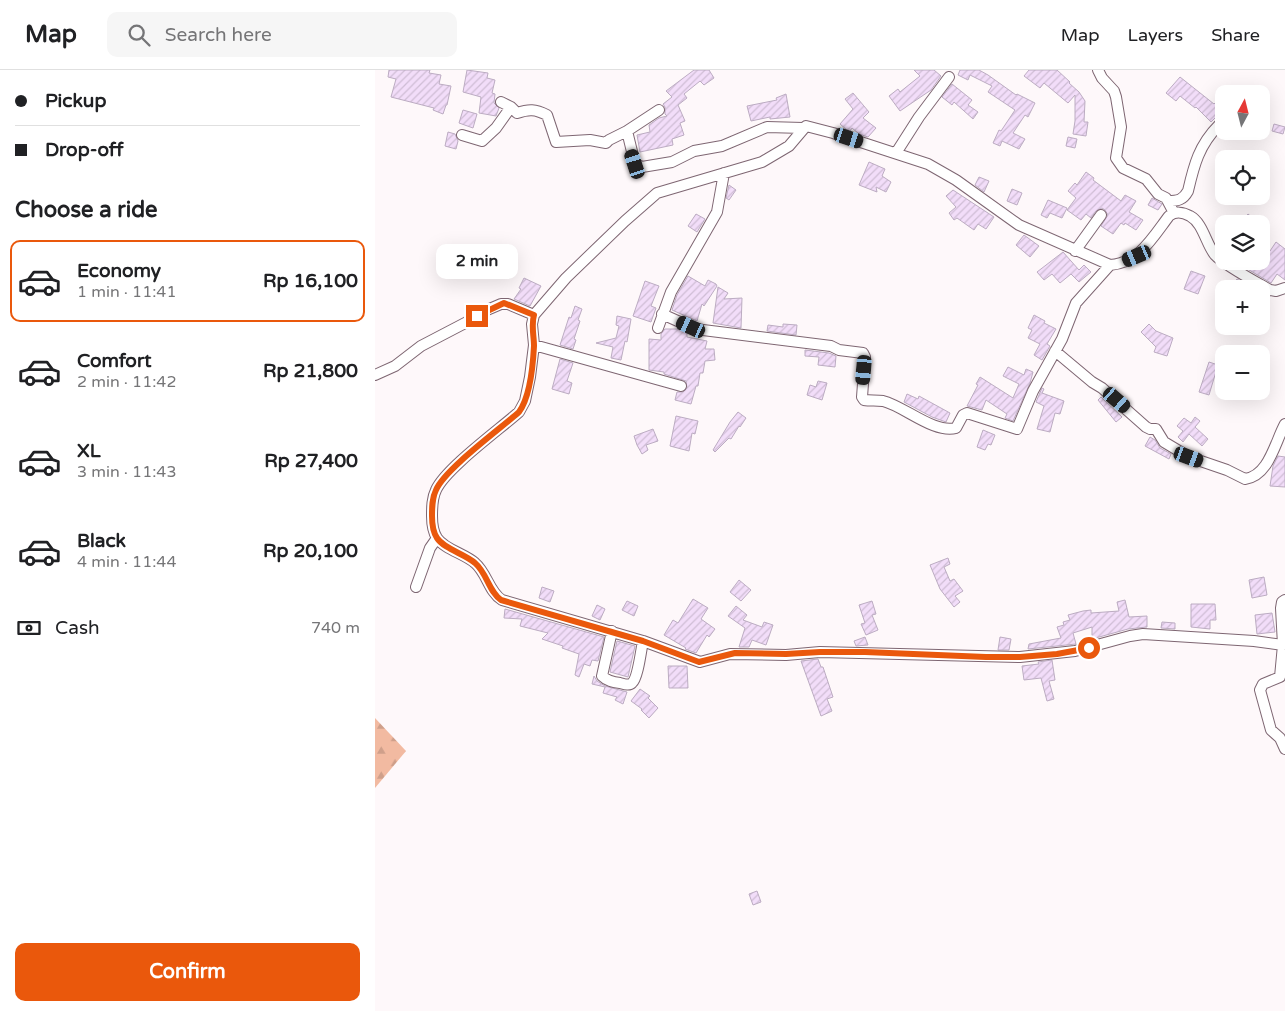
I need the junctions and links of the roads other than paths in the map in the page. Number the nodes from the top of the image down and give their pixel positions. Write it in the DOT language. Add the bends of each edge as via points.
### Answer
graph roads {
  1 [pos="1100,70"];
  2 [pos="949,77"];
  3 [pos="501,102"];
  4 [pos="511,107"];
  5 [pos="659,110"];
  6 [pos="803,128"];
  7 [pos="1215,130"];
  8 [pos="627,131"];
  9 [pos="462,135"];
  10 [pos="896,154"];
  11 [pos="724,173"];
  12 [pos="1169,201"];
  13 [pos="1174,213"];
  14 [pos="1101,215"];
  15 [pos="1075,251"];
  16 [pos="1110,265"];
  17 [pos="1285,288"];
  18 [pos="662,314"];
  19 [pos="534,315"];
  20 [pos="658,328"];
  21 [pos="534,345"];
  22 [pos="1055,351"];
  23 [pos="375,375"];
  24 [pos="681,386"];
  25 [pos="1285,424"];
  26 [pos="437,538"];
  27 [pos="416,587"];
  28 [pos="1285,600"];
  29 [pos="611,631"];
  30 [pos="643,641"];
  31 [pos="1283,645"];
  32 [pos="1285,749"];
  1 -- 12 [label="street" via="1116,97 1121,127 1116,158 1123,168 1146,179 1158,194"];
  2 -- 10 [label="street"];
  3 -- 4 [label="street"];
  4 -- 8 [label="street" via="517,113 530,109 547,115 556,142 591,140 606,143"];
  4 -- 9 [label="street" via="482,141"];
  5 -- 8 [label="street"];
  6 -- 8 [label="street" via="767,127 722,146 694,151 672,162 642,167 635,164"];
  6 -- 10 [label="street" via="811,127"];
  6 -- 11 [label="street" via="789,146 769,158"];
  7 -- 12 [label="street" via="1195,162 1188,191 1178,201"];
  10 -- 15 [label="street" via="928,164 1019,225"];
  11 -- 18 [label="street" via="717,212 671,292"];
  11 -- 19 [label="street" via="657,194 566,278"];
  12 -- 13 [label="street"];
  13 -- 16 [label="street" via="1139,255"];
  13 -- 17 [label="street" via="1193,218 1219,258 1270,290 1276,292"];
  14 -- 15 [label="street"];
  15 -- 16 [label="street"];
  16 -- 22 [label="street" via="1076,303"];
  18 -- 20 [label="street"];
  18 -- 22 [label="street" via="703,330 863,353 862,399 883,401 932,424 951,429 957,427 963,414 967,413 1018,429 1033,391"];
  19 -- 21 [label="street"];
  19 -- 23 [label="street" via="501,304 421,346 395,366"];
  21 -- 24 [label="street"];
  21 -- 26 [label="street" via="521,410 455,466 436,489 432,519"];
  22 -- 25 [label="street" via="1146,426 1156,429 1164,442 1189,457 1245,479 1262,471"];
  26 -- 27 [label="street" via="429,548"];
  26 -- 29 [label="street" via="475,563 501,600"];
  28 -- 31 [label="street" via="1281,608"];
  29 -- 30 [label="street"];
  29 -- 30 [label="street" via="602,676 613,682 628,685 633,682"];
  30 -- 31 [label="street" via="699,662 730,654 820,652 1020,657 1075,651 1143,634"];
  31 -- 32 [label="street" via="1279,677 1263,683 1260,690 1271,730"];
}
